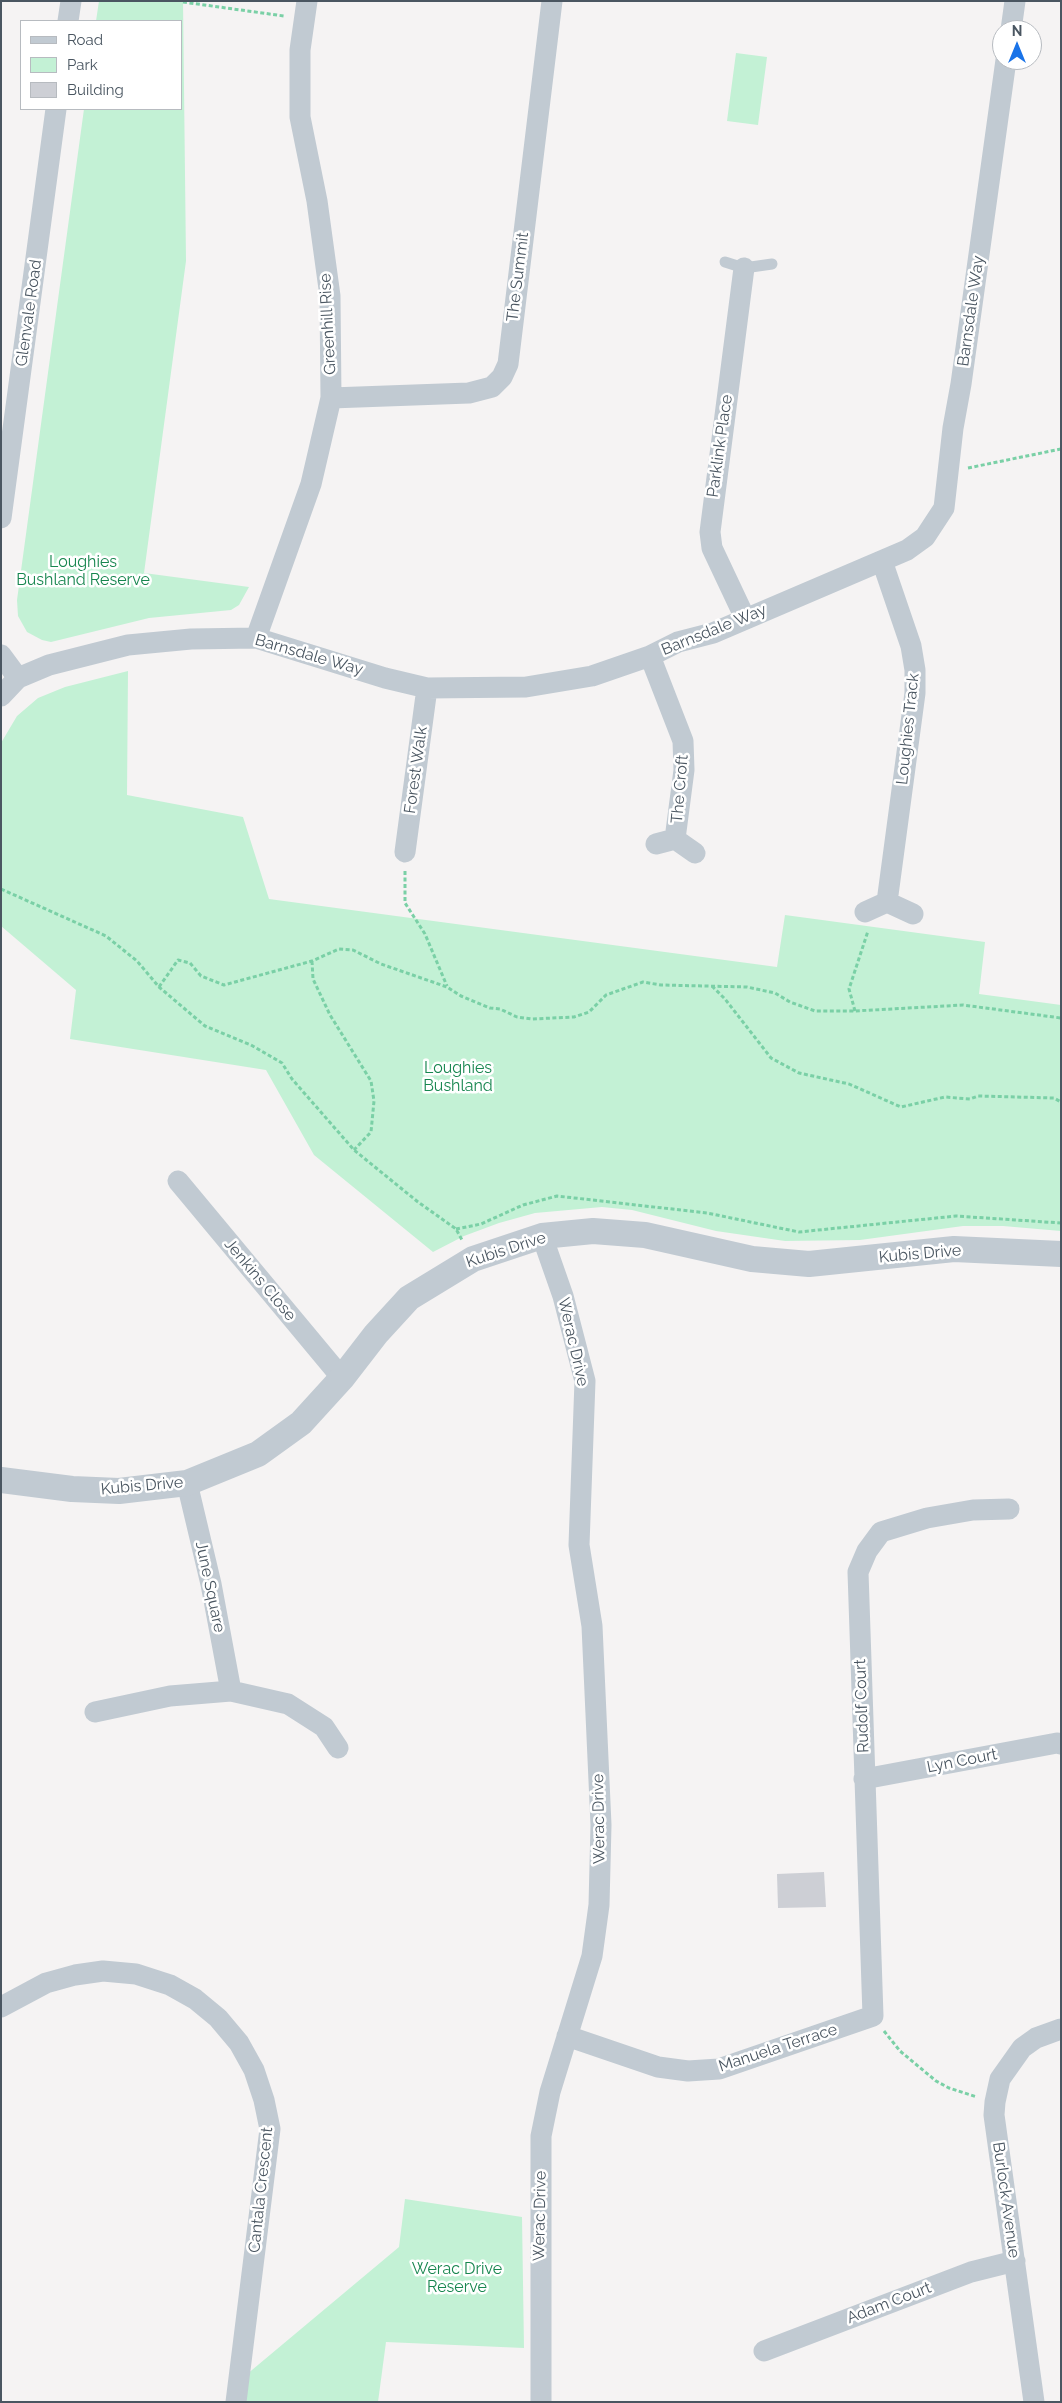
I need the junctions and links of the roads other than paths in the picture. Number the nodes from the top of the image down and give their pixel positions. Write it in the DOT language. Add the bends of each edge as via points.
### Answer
graph roads {
  1 [pos="70,1"];
  2 [pos="552,1"];
  3 [pos="1015,1"];
  4 [pos="305,10"];
  5 [pos="68,20"];
  6 [pos="1012,20"];
  7 [pos="1005,70"];
  8 [pos="56,110"];
  9 [pos="772,264"];
  10 [pos="734,265"];
  11 [pos="331,398"];
  12 [pos="1,518"];
  13 [pos="882,561"];
  14 [pos="745,618"];
  15 [pos="256,638"];
  16 [pos="1,655"];
  17 [pos="650,656"];
  18 [pos="18,678"];
  19 [pos="427,688"];
  20 [pos="1,696"];
  21 [pos="695,853"];
  22 [pos="405,857"];
  23 [pos="887,902"];
  24 [pos="865,912"];
  25 [pos="914,914"];
  26 [pos="178,1181"];
  27 [pos="542,1236"];
  28 [pos="1061,1254"];
  29 [pos="342,1378"];
  30 [pos="1,1480"];
  31 [pos="187,1483"];
  32 [pos="1009,1509"];
  33 [pos="231,1691"];
  34 [pos="95,1712"];
  35 [pos="1061,1744"];
  36 [pos="338,1748"];
  37 [pos="864,1780"];
  38 [pos="1,2007"];
  39 [pos="873,2016"];
  40 [pos="1061,2030"];
  41 [pos="567,2036"];
  42 [pos="1015,2261"];
  43 [pos="764,2351"];
  44 [pos="236,2402"];
  45 [pos="540,2402"];
  46 [pos="1034,2402"];
  1 -- 5 [label="street"];
  2 -- 11 [label="street, The Summit" via="508,364 502,377 492,387 469,393"];
  3 -- 6 [label="street"];
  4 -- 11 [label="street, Greenhill Rise" via="300,50 300,116 317,201 330,296"];
  7 -- 13 [label="street, Barnsdale Way" via="944,508 925,537 907,550"];
  8 -- 12 [label="street, Glenvale Road"];
  9 -- 10 [label="lane, Parklink Place"];
  10 -- 14 [label="street, Parklink Place" via="710,532 712,548"];
  11 -- 15 [label="street, Greenhill Rise" via="311,484"];
  13 -- 14 [label="street, Barnsdale Way"];
  13 -- 23 [label="street, Loughies Track" via="911,646 915,670 915,693"];
  14 -- 17 [label="street, Barnsdale Way" via="713,633 678,642"];
  15 -- 18 [label="street, Barnsdale Way" via="191,639 128,645 49,665"];
  15 -- 19 [label="street, Barnsdale Way"];
  16 -- 18 [label="street"];
  17 -- 19 [label="street, Barnsdale Way" via="592,676 526,687"];
  17 -- 21 [label="street, The Croft" via="683,741 684,770 666,841"];
  18 -- 20 [label="street"];
  19 -- 22 [label="street, Forest Walk"];
  23 -- 24 [label="street"];
  23 -- 25 [label="street"];
  26 -- 29 [label="street, Jenkins Close"];
  27 -- 28 [label="street, Kubis Drive" via="593,1231 645,1236 752,1259 809,1264 954,1249"];
  27 -- 29 [label="street, Kubis Drive" via="474,1259 409,1298"];
  27 -- 41 [label="street, Werac Drive" via="563,1296 585,1381 579,1545 592,1626 601,1825 597,1928 589,1970"];
  29 -- 31 [label="street, Kubis Drive" via="301,1423 258,1454"];
  30 -- 31 [label="street, Kubis Drive" via="119,1491"];
  31 -- 33 [label="street, June Square" via="211,1584"];
  32 -- 37 [label="street, Rudolf Court" via="973,1510 927,1518 881,1532 867,1551 858,1572"];
  33 -- 34 [label="street" via="170,1696"];
  33 -- 36 [label="street" via="288,1704 324,1727"];
  35 -- 37 [label="street, Lyn Court" via="1047,1744"];
  37 -- 39 [label="street, Rudolf Court"];
  38 -- 44 [label="street, Cantala Crescent" via="46,1983 75,1975 103,1971 136,1974 170,1985 195,1999 218,2018 239,2043 254,2070 270,2129"];
  39 -- 41 [label="street, Manuela Terrace" via="719,2069 688,2071 658,2067"];
  40 -- 42 [label="street, Burlock Avenue" via="1036,2038 1022,2048 1000,2079 995,2102 994,2115"];
  41 -- 45 [label="street, Werac Drive" via="541,2136"];
  42 -- 43 [label="street, Adam Court" via="971,2272"];
  42 -- 46 [label="street, Burlock Avenue"];
}
